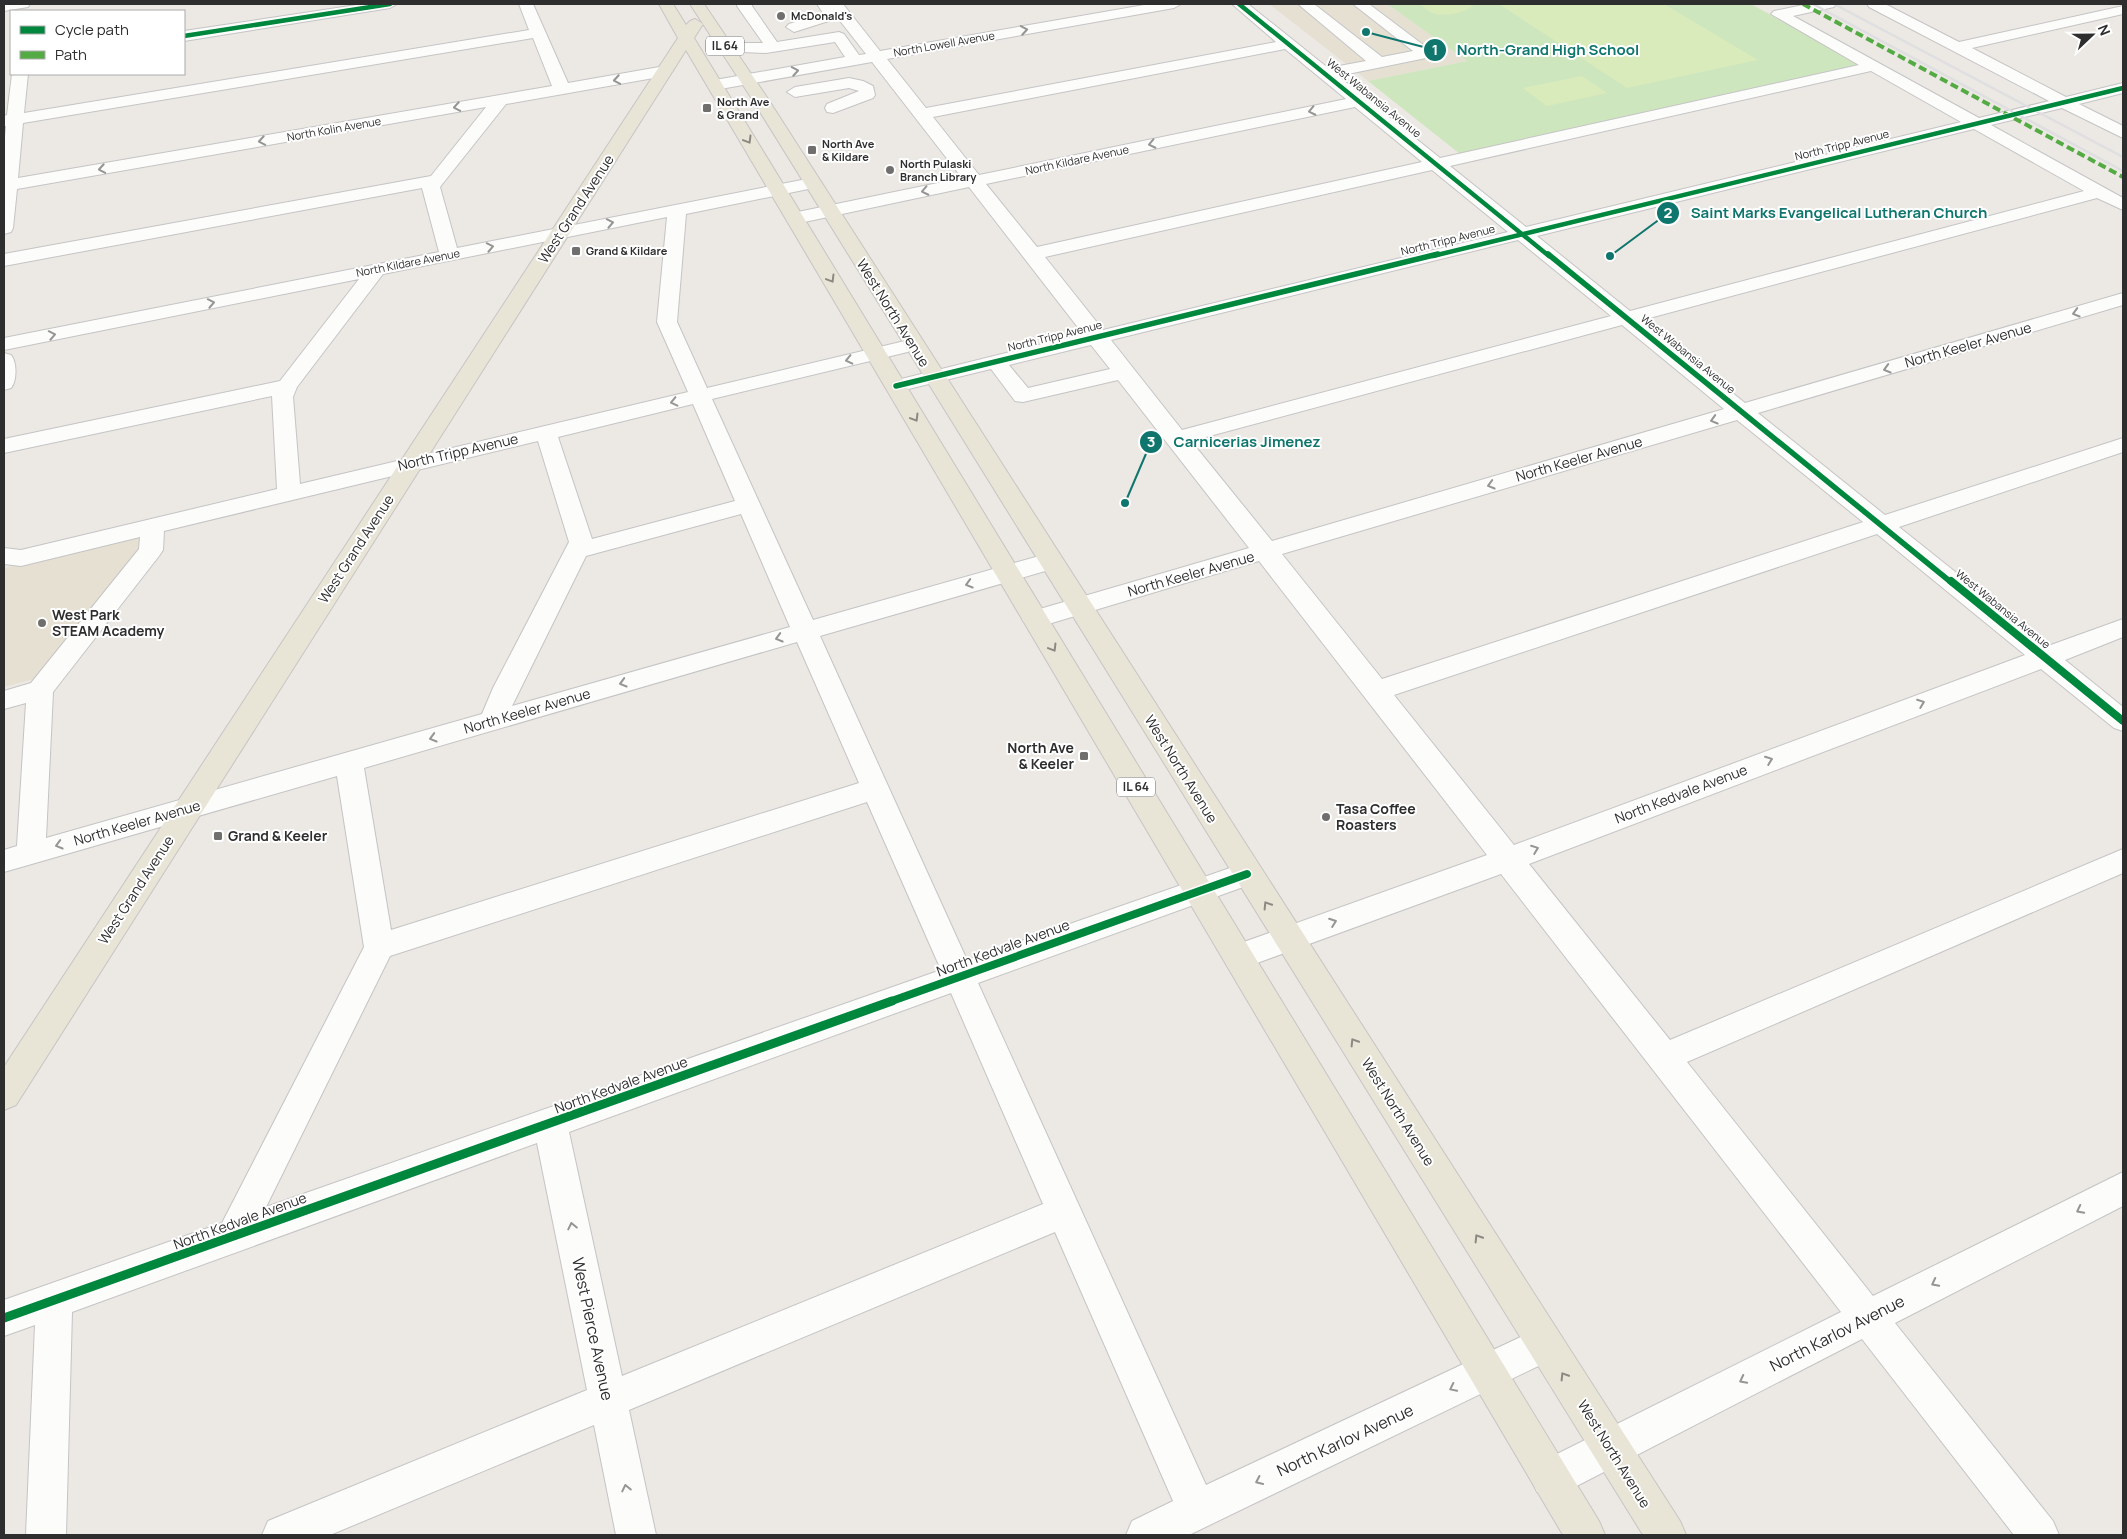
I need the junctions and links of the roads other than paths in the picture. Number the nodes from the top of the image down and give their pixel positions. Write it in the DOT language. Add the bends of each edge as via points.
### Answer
graph roads {
  1 [pos="23,4"];
  2 [pos="390,4"];
  3 [pos="526,4"];
  4 [pos="666,4"];
  5 [pos="745,4"];
  6 [pos="1174,4"];
  7 [pos="1239,4"];
  8 [pos="1306,4"];
  9 [pos="1360,4"];
  10 [pos="1829,4"];
  11 [pos="1874,4"];
  12 [pos="834,6"];
  13 [pos="4,7"];
  14 [pos="353,7"];
  15 [pos="703,7"];
  16 [pos="2123,10"];
  17 [pos="762,32"];
  18 [pos="537,33"];
  19 [pos="185,36"];
  20 [pos="686,38"];
  21 [pos="1289,44"];
  22 [pos="1957,47"];
  23 [pos="726,48"];
  24 [pos="769,48"];
  25 [pos="866,58"];
  26 [pos="1378,62"];
  27 [pos="1874,66"];
  28 [pos="665,72"];
  29 [pos="742,72"];
  30 [pos="1325,74"];
  31 [pos="20,75"];
  32 [pos="715,85"];
  33 [pos="2123,88"];
  34 [pos="562,89"];
  35 [pos="795,92"];
  36 [pos="500,100"];
  37 [pos="1359,101"];
  38 [pos="2065,102"];
  39 [pos="833,108"];
  40 [pos="921,114"];
  41 [pos="10,120"];
  42 [pos="1978,124"];
  43 [pos="2123,133"];
  44 [pos="1436,164"];
  45 [pos="437,180"];
  46 [pos="974,181"];
  47 [pos="812,183"];
  48 [pos="6,185"];
  49 [pos="778,190"];
  50 [pos="2100,192"];
  51 [pos="2123,205"];
  52 [pos="677,210"];
  53 [pos="830,211"];
  54 [pos="795,218"];
  55 [pos="4,228"];
  56 [pos="562,233"];
  57 [pos="1523,234"];
  58 [pos="1032,254"];
  59 [pos="449,255"];
  60 [pos="4,260"];
  61 [pos="376,270"];
  62 [pos="2123,299"];
  63 [pos="1625,317"];
  64 [pos="1097,337"];
  65 [pos="4,344"];
  66 [pos="913,345"];
  67 [pos="876,354"];
  68 [pos="4,359"];
  69 [pos="996,362"];
  70 [pos="1124,372"];
  71 [pos="934,377"];
  72 [pos="4,384"];
  73 [pos="288,386"];
  74 [pos="896,386"];
  75 [pos="700,396"];
  76 [pos="1742,412"];
  77 [pos="546,432"];
  78 [pos="1176,438"];
  79 [pos="2123,445"];
  80 [pos="4,446"];
  81 [pos="412,463"];
  82 [pos="289,493"];
  83 [pos="749,505"];
  84 [pos="1881,524"];
  85 [pos="153,526"];
  86 [pos="576,551"];
  87 [pos="1265,552"];
  88 [pos="4,556"];
  89 [pos="1050,560"];
  90 [pos="1008,573"];
  91 [pos="1078,607"];
  92 [pos="1035,619"];
  93 [pos="2123,628"];
  94 [pos="805,631"];
  95 [pos="2044,657"];
  96 [pos="40,690"];
  97 [pos="1375,691"];
  98 [pos="4,700"];
  99 [pos="492,721"];
  100 [pos="2123,721"];
  101 [pos="349,762"];
  102 [pos="875,789"];
  103 [pos="190,808"];
  104 [pos="31,853"];
  105 [pos="1507,860"];
  106 [pos="2123,860"];
  107 [pos="4,861"];
  108 [pos="1247,874"];
  109 [pos="1199,892"];
  110 [pos="1288,939"];
  111 [pos="379,947"];
  112 [pos="1238,957"];
  113 [pos="959,977"];
  114 [pos="1663,1058"];
  115 [pos="4,1096"];
  116 [pos="550,1123"];
  117 [pos="2123,1188"];
  118 [pos="1064,1212"];
  119 [pos="234,1236"];
  120 [pos="54,1300"];
  121 [pos="4,1318"];
  122 [pos="1867,1318"];
  123 [pos="1544,1344"];
  124 [pos="1487,1372"];
  125 [pos="608,1400"];
  126 [pos="1610,1447"];
  127 [pos="1551,1478"];
  128 [pos="1196,1510"];
  129 [pos="46,1535"];
  130 [pos="282,1535"];
  131 [pos="636,1535"];
  132 [pos="1146,1535"];
  133 [pos="1585,1535"];
  134 [pos="1666,1535"];
  135 [pos="2039,1535"];
  1 -- 13 [label="street"];
  2 -- 14 [label="street"];
  3 -- 18 [label="street"];
  4 -- 20 [label="main road, IL 64"];
  5 -- 17 [label="street"];
  25 -- 6 [label="street, North Lowell Avenue, one-way"];
  7 -- 21 [label="street, West Wabansia Avenue"];
  8 -- 26 [label="street"];
  9 -- 26 [label="street" via="1426,53"];
  10 -- 27 [label="street" via="1779,14"];
  11 -- 22 [label="street"];
  12 -- 17 [label="street" via="832,22 827,26"];
  12 -- 25 [label="street"];
  14 -- 19 [label="street"];
  15 -- 20 [label="main road, West Grand Avenue"];
  15 -- 23 [label="main road, West North Avenue / IL 64"];
  16 -- 22 [label="street"];
  17 -- 24 [label="street"];
  18 -- 34 [label="street"];
  18 -- 41 [label="street"];
  20 -- 28 [label="main road, West Grand Avenue"];
  20 -- 32 [label="main road, IL 64"];
  21 -- 30 [label="street, West Wabansia Avenue"];
  21 -- 40 [label="street"];
  22 -- 38 [label="street"];
  23 -- 24 [label="street"];
  23 -- 29 [label="main road, West North Avenue / IL 64"];
  24 -- 25 [label="street" via="839,37"];
  24 -- 29 [label="street"];
  29 -- 25 [label="street, North Lowell Avenue, one-way"];
  25 -- 40 [label="street"];
  26 -- 30 [label="street"];
  27 -- 42 [label="street"];
  27 -- 44 [label="street"];
  28 -- 34 [label="street, North Kolin Avenue, one-way"];
  28 -- 56 [label="main road, West Grand Avenue"];
  29 -- 32 [label="street, North Lowell Avenue"];
  29 -- 47 [label="main road, West North Avenue / IL 64"];
  30 -- 37 [label="street, West Wabansia Avenue"];
  31 -- 41 [label="street"];
  32 -- 49 [label="main road, IL 64, one-way"];
  33 -- 38 [label="street, North Tripp Avenue"];
  34 -- 36 [label="street, North Kolin Avenue"];
  35 -- 39 [label="street" via="849,83 867,89 867,95"];
  36 -- 45 [label="street"];
  36 -- 48 [label="street, North Kolin Avenue, one-way"];
  37 -- 44 [label="street, West Wabansia Avenue"];
  37 -- 46 [label="street, North Kildare Avenue, one-way"];
  38 -- 42 [label="street, North Tripp Avenue"];
  38 -- 43 [label="street"];
  40 -- 46 [label="street"];
  41 -- 48 [label="street"];
  42 -- 50 [label="street"];
  42 -- 57 [label="street, North Tripp Avenue"];
  44 -- 57 [label="street, West Wabansia Avenue"];
  44 -- 58 [label="street"];
  45 -- 59 [label="street" via="431,188"];
  45 -- 60 [label="street"];
  46 -- 53 [label="street, North Kildare Avenue, one-way"];
  46 -- 58 [label="street"];
  47 -- 49 [label="street, North Kildare Avenue"];
  47 -- 53 [label="main road, West North Avenue / IL 64"];
  48 -- 55 [label="street"];
  49 -- 52 [label="street, North Kildare Avenue"];
  49 -- 54 [label="main road, IL 64"];
  50 -- 51 [label="street"];
  50 -- 63 [label="street"];
  56 -- 52 [label="street, North Kildare Avenue, one-way"];
  52 -- 75 [label="street" via="667,322"];
  53 -- 54 [label="street, North Kildare Avenue"];
  53 -- 66 [label="main road, West North Avenue / IL 64"];
  54 -- 67 [label="main road, IL 64, one-way"];
  59 -- 56 [label="street, North Kildare Avenue, one-way"];
  56 -- 81 [label="main road, West Grand Avenue"];
  57 -- 63 [label="street, West Wabansia Avenue"];
  57 -- 64 [label="street, North Tripp Avenue"];
  58 -- 64 [label="street"];
  59 -- 61 [label="street, North Kildare Avenue"];
  65 -- 61 [label="street, North Kildare Avenue, one-way"];
  61 -- 73 [label="street"];
  62 -- 76 [label="street, North Keeler Avenue, one-way"];
  63 -- 76 [label="street, West Wabansia Avenue"];
  63 -- 78 [label="street"];
  64 -- 69 [label="street, North Tripp Avenue"];
  64 -- 70 [label="street"];
  66 -- 67 [label="street, North Tripp Avenue"];
  66 -- 71 [label="main road, West North Avenue / IL 64"];
  67 -- 74 [label="main road, IL 64"];
  67 -- 75 [label="street, North Tripp Avenue, one-way"];
  68 -- 72 [label="street"];
  69 -- 70 [label="street" via="1023,396"];
  69 -- 71 [label="street, North Tripp Avenue"];
  70 -- 78 [label="street"];
  71 -- 74 [label="street, North Tripp Avenue"];
  71 -- 89 [label="main road, West North Avenue / IL 64"];
  73 -- 80 [label="street"];
  73 -- 82 [label="street" via="282,397"];
  74 -- 90 [label="main road, IL 64, one-way"];
  75 -- 77 [label="street, North Tripp Avenue, one-way"];
  75 -- 83 [label="street"];
  76 -- 84 [label="street, West Wabansia Avenue"];
  76 -- 87 [label="street, North Keeler Avenue, one-way"];
  77 -- 81 [label="street, North Tripp Avenue"];
  77 -- 86 [label="street" via="581,542"];
  78 -- 87 [label="street"];
  79 -- 84 [label="street"];
  81 -- 82 [label="street, North Tripp Avenue"];
  81 -- 103 [label="main road, West Grand Avenue"];
  82 -- 85 [label="street, North Tripp Avenue"];
  83 -- 86 [label="street"];
  83 -- 94 [label="street"];
  84 -- 95 [label="street, West Wabansia Avenue"];
  84 -- 97 [label="street"];
  85 -- 88 [label="street, North Tripp Avenue" via="21,558"];
  85 -- 96 [label="street" via="151,550"];
  86 -- 99 [label="street"];
  87 -- 91 [label="street, North Keeler Avenue"];
  87 -- 97 [label="street"];
  89 -- 90 [label="street, North Keeler Avenue"];
  89 -- 91 [label="main road, West North Avenue / IL 64"];
  90 -- 92 [label="main road, IL 64"];
  90 -- 94 [label="street, North Keeler Avenue, one-way"];
  91 -- 92 [label="street, North Keeler Avenue"];
  91 -- 108 [label="main road, West North Avenue / IL 64"];
  92 -- 109 [label="main road, IL 64, one-way"];
  93 -- 95 [label="street, North Kedvale Avenue"];
  94 -- 99 [label="street, North Keeler Avenue, one-way"];
  94 -- 102 [label="street"];
  95 -- 100 [label="street, West Wabansia Avenue"];
  105 -- 95 [label="street, North Kedvale Avenue, one-way"];
  96 -- 98 [label="street"];
  96 -- 104 [label="street"];
  97 -- 105 [label="street"];
  99 -- 101 [label="street, North Keeler Avenue, one-way"];
  101 -- 103 [label="street, North Keeler Avenue"];
  101 -- 111 [label="street"];
  102 -- 111 [label="street"];
  102 -- 113 [label="street"];
  103 -- 104 [label="street, North Keeler Avenue, one-way"];
  103 -- 115 [label="main road, West Grand Avenue"];
  104 -- 107 [label="street, North Keeler Avenue"];
  110 -- 105 [label="street, North Kedvale Avenue, one-way"];
  105 -- 114 [label="street"];
  106 -- 114 [label="street"];
  108 -- 109 [label="street, North Kedvale Avenue"];
  110 -- 108 [label="main road, West North Avenue / IL 64, one-way"];
  109 -- 112 [label="main road, IL 64"];
  109 -- 113 [label="street, North Kedvale Avenue"];
  110 -- 112 [label="street, North Kedvale Avenue"];
  123 -- 110 [label="main road, West North Avenue / IL 64, one-way"];
  111 -- 119 [label="street"];
  112 -- 124 [label="main road, IL 64"];
  113 -- 116 [label="street, North Kedvale Avenue"];
  113 -- 118 [label="street"];
  114 -- 122 [label="street"];
  116 -- 119 [label="street, North Kedvale Avenue"];
  125 -- 116 [label="street, West Pierce Avenue, one-way"];
  117 -- 122 [label="street, North Karlov Avenue, one-way"];
  118 -- 125 [label="street"];
  118 -- 128 [label="street"];
  119 -- 120 [label="street, North Kedvale Avenue"];
  120 -- 121 [label="street, North Kedvale Avenue"];
  120 -- 129 [label="street"];
  122 -- 126 [label="street, North Karlov Avenue, one-way"];
  122 -- 135 [label="street"];
  123 -- 124 [label="street, North Karlov Avenue"];
  126 -- 123 [label="main road, West North Avenue / IL 64, one-way"];
  124 -- 127 [label="main road, IL 64"];
  124 -- 128 [label="street, North Karlov Avenue, one-way"];
  125 -- 130 [label="street"];
  131 -- 125 [label="street, West Pierce Avenue, one-way"];
  126 -- 127 [label="street, North Karlov Avenue"];
  126 -- 134 [label="main road, West North Avenue / IL 64"];
  127 -- 133 [label="main road, IL 64"];
  128 -- 132 [label="street, North Karlov Avenue"];
}
